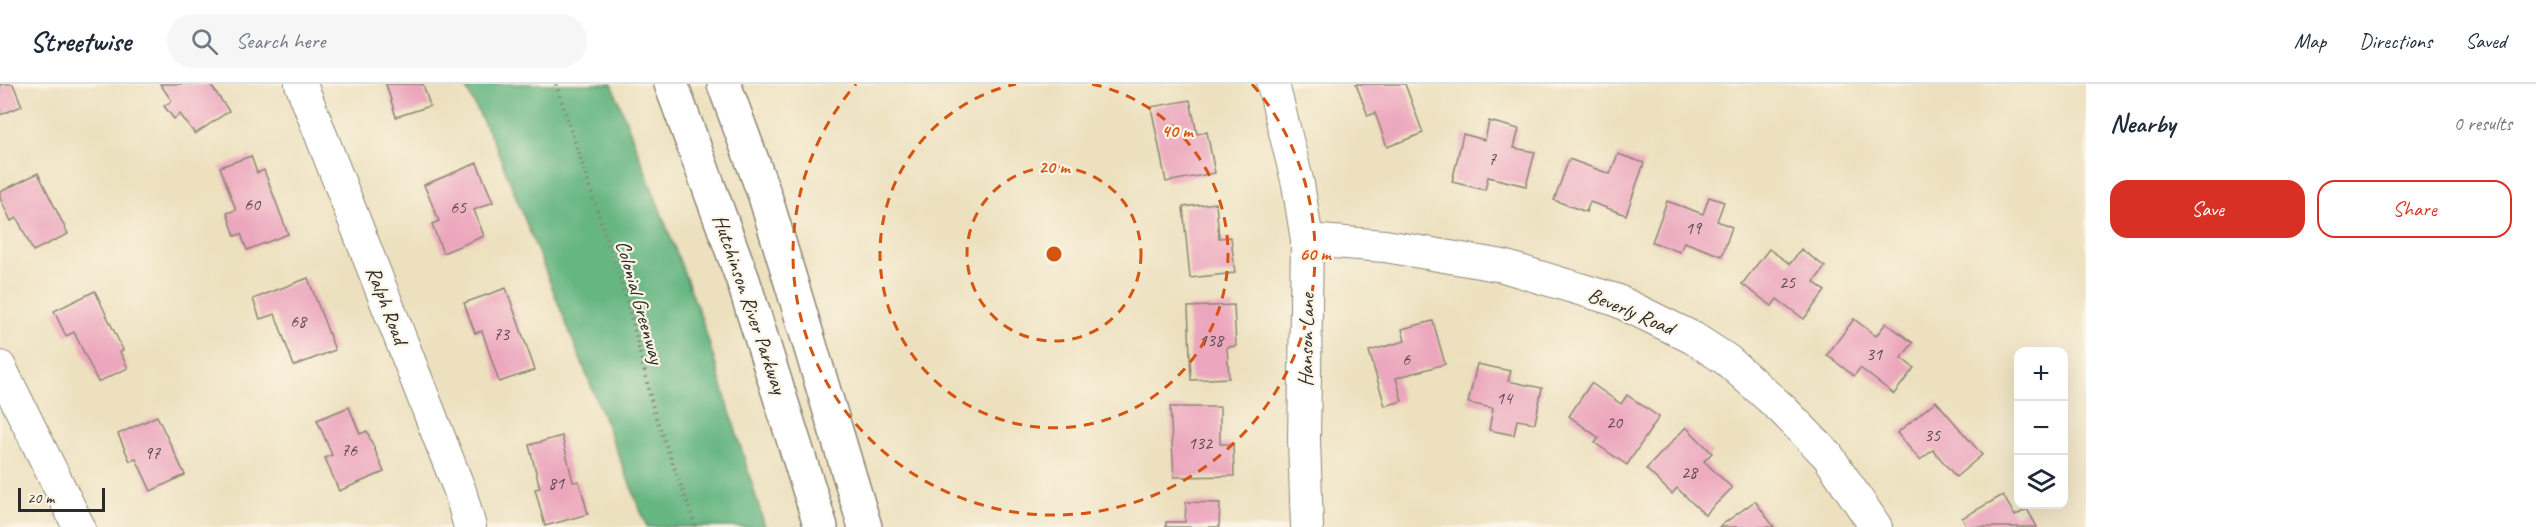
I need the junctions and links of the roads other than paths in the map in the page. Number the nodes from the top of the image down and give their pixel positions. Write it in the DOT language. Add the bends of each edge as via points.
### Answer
graph roads {
  1 [pos="301,84"];
  2 [pos="671,84"];
  3 [pos="724,84"];
  4 [pos="1273,84"];
  5 [pos="1307,240"];
  6 [pos="0,367"];
  7 [pos="79,527"];
  8 [pos="470,527"];
  9 [pos="820,527"];
  10 [pos="866,527"];
  11 [pos="1307,527"];
  12 [pos="1876,527"];
  1 -- 8 [label="street, Ralph Road" via="460,490"];
  2 -- 9 [label="highway, Hutchinson River Parkway" via="743,280"];
  3 -- 10 [label="highway, Hutchinson River Parkway" via="765,196"];
  4 -- 5 [label="street, Hanson Lane" via="1298,184"];
  5 -- 11 [label="street, Hanson Lane" via="1304,440"];
  5 -- 12 [label="street, Beverly Road" via="1385,246 1503,266 1616,300 1683,333 1727,360 1782,409 1828,456"];
  6 -- 7 [label="street"];
}
